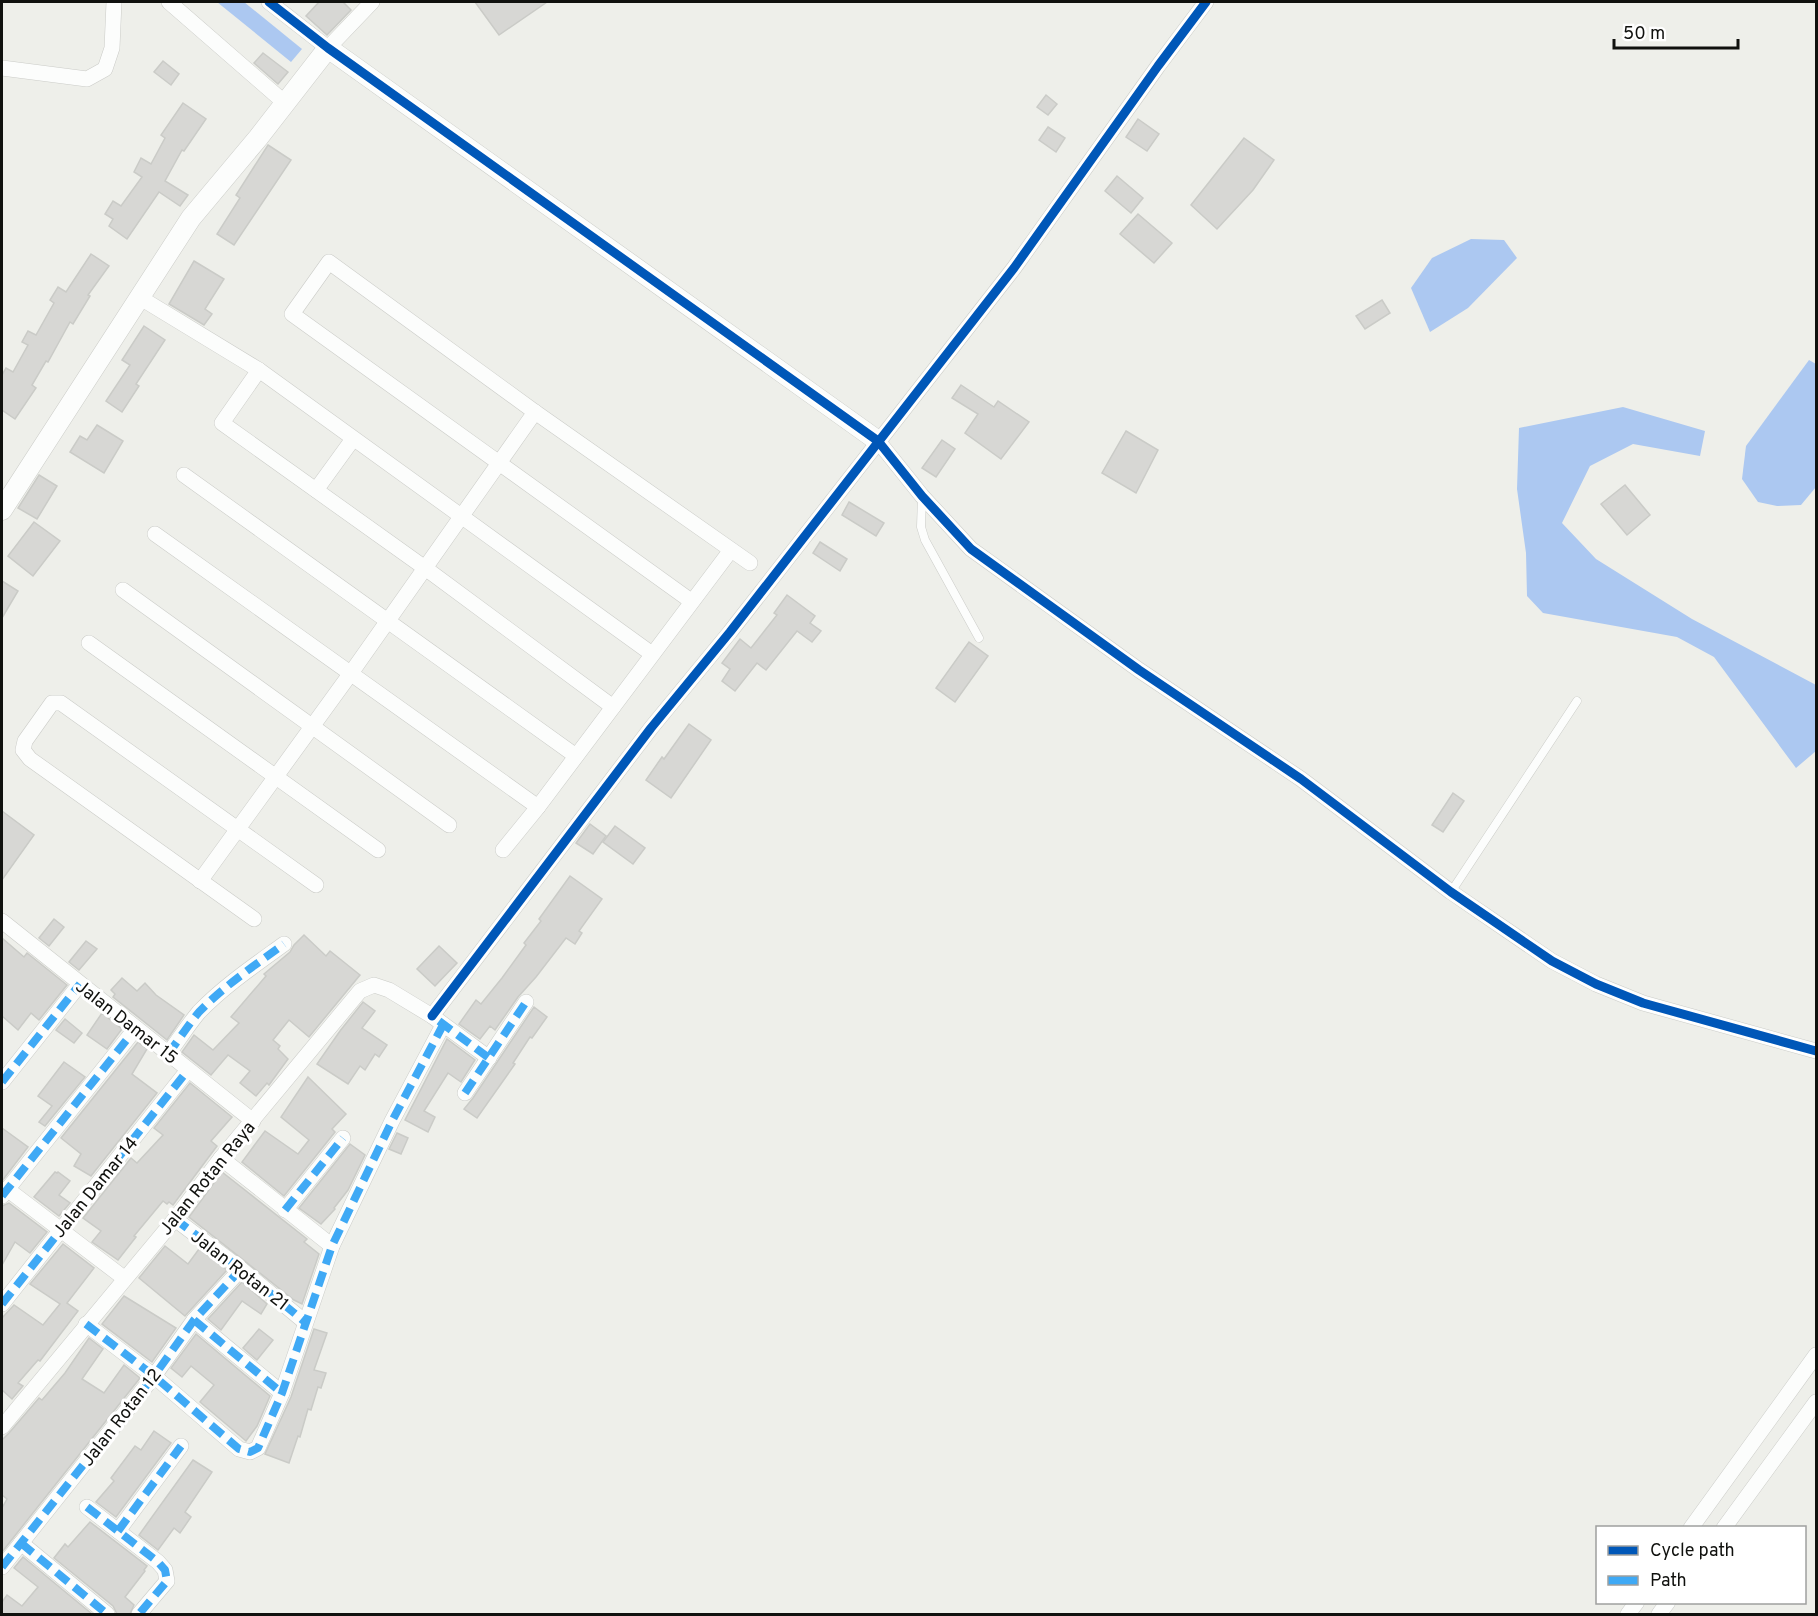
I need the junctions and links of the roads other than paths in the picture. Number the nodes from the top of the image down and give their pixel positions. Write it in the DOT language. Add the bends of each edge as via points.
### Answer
graph roads {
  1 [pos="114,2"];
  2 [pos="169,2"];
  3 [pos="269,2"];
  4 [pos="372,2"];
  5 [pos="1206,2"];
  6 [pos="328,48"];
  7 [pos="2,68"];
  8 [pos="285,104"];
  9 [pos="139,297"];
  10 [pos="259,370"];
  11 [pos="535,412"];
  12 [pos="353,439"];
  13 [pos="878,441"];
  14 [pos="499,462"];
  15 [pos="184,475"];
  16 [pos="316,490"];
  17 [pos="922,496"];
  18 [pos="2,510"];
  19 [pos="463,516"];
  20 [pos="155,534"];
  21 [pos="731,550"];
  22 [pos="750,563"];
  23 [pos="425,568"];
  24 [pos="123,590"];
  25 [pos="691,601"];
  26 [pos="388,621"];
  27 [pos="979,638"];
  28 [pos="89,643"];
  29 [pos="652,654"];
  30 [pos="351,673"];
  31 [pos="1577,701"];
  32 [pos="613,707"];
  33 [pos="312,726"];
  34 [pos="576,756"];
  35 [pos="274,777"];
  36 [pos="538,807"];
  37 [pos="449,825"];
  38 [pos="238,829"];
  39 [pos="378,850"];
  40 [pos="503,850"];
  41 [pos="200,881"];
  42 [pos="316,885"];
  43 [pos="1451,892"];
  44 [pos="254,919"];
  45 [pos="2,921"];
  46 [pos="284,944"];
  47 [pos="80,984"];
  48 [pos="526,1002"];
  49 [pos="438,1020"];
  50 [pos="136,1028"];
  51 [pos="1816,1051"];
  52 [pos="168,1054"];
  53 [pos="489,1058"];
  54 [pos="188,1070"];
  55 [pos="2,1082"];
  56 [pos="465,1093"];
  57 [pos="253,1121"];
  58 [pos="343,1138"];
  59 [pos="221,1158"];
  60 [pos="4,1192"];
  61 [pos="285,1210"];
  62 [pos="175,1219"];
  63 [pos="61,1230"];
  64 [pos="332,1246"];
  65 [pos="241,1269"];
  66 [pos="124,1278"];
  67 [pos="4,1297"];
  68 [pos="194,1320"];
  69 [pos="306,1322"];
  70 [pos="86,1324"];
  71 [pos="1816,1356"];
  72 [pos="154,1376"];
  73 [pos="282,1393"];
  74 [pos="1816,1402"];
  75 [pos="3,1421"];
  76 [pos="181,1446"];
  77 [pos="1709,1503"];
  78 [pos="87,1507"];
  79 [pos="1727,1523"];
  80 [pos="1692,1526"];
  81 [pos="118,1531"];
  82 [pos="21,1543"];
  83 [pos="2,1567"];
  84 [pos="107,1614"];
  85 [pos="139,1614"];
  1 -- 7 [label="street" via="112,48 105,69 87,79"];
  2 -- 8 [label="street"];
  3 -- 6 [label="street"];
  4 -- 6 [label="street"];
  5 -- 13 [label="street" via="1014,268"];
  6 -- 8 [label="street"];
  6 -- 13 [label="street"];
  8 -- 9 [label="street" via="191,218"];
  9 -- 10 [label="street"];
  9 -- 18 [label="street"];
  10 -- 12 [label="street"];
  10 -- 16 [label="street" via="222,423"];
  11 -- 14 [label="street"];
  11 -- 14 [label="street" via="329,262 298,305 292,314"];
  11 -- 21 [label="street"];
  12 -- 16 [label="street"];
  12 -- 19 [label="street"];
  13 -- 17 [label="street"];
  13 -- 49 [label="street" via="730,633 651,728"];
  14 -- 19 [label="street"];
  14 -- 25 [label="street"];
  15 -- 26 [label="street"];
  16 -- 23 [label="street"];
  17 -- 27 [label="lane" via="921,526 925,540"];
  17 -- 43 [label="street" via="971,549 1138,670 1301,779"];
  19 -- 23 [label="street"];
  19 -- 29 [label="street"];
  20 -- 30 [label="street"];
  21 -- 22 [label="street"];
  21 -- 25 [label="street"];
  23 -- 26 [label="street"];
  23 -- 32 [label="street"];
  24 -- 33 [label="street"];
  25 -- 29 [label="street"];
  26 -- 30 [label="street"];
  26 -- 34 [label="street"];
  28 -- 35 [label="street"];
  29 -- 32 [label="street"];
  30 -- 33 [label="street"];
  30 -- 36 [label="street"];
  31 -- 43 [label="lane"];
  32 -- 34 [label="street"];
  33 -- 35 [label="street"];
  33 -- 37 [label="street"];
  34 -- 36 [label="street"];
  35 -- 38 [label="street"];
  35 -- 39 [label="street"];
  36 -- 40 [label="street"];
  38 -- 41 [label="street"];
  38 -- 41 [label="street" via="61,703 52,703 44,711 25,741 23,750 30,759"];
  38 -- 42 [label="street"];
  41 -- 44 [label="street"];
  43 -- 51 [label="street" via="1552,962 1596,984 1643,1002"];
  45 -- 47 [label="street, Jalan Damar 15"];
  46 -- 52 [label="street" via="197,1014"];
  47 -- 50 [label="street, Jalan Damar 15"];
  47 -- 55 [label="street"];
  48 -- 53 [label="street"];
  49 -- 53 [label="street, Jalan Rotan Raya"];
  49 -- 57 [label="street, Jalan Rotan Raya" via="389,990 374,986 360,991"];
  49 -- 64 [label="street"];
  50 -- 52 [label="street, Jalan Damar 15"];
  50 -- 60 [label="street"];
  52 -- 54 [label="street, Jalan Damar 15"];
  53 -- 56 [label="street"];
  54 -- 57 [label="street, Jalan Damar 15"];
  54 -- 63 [label="street, Jalan Damar 14"];
  57 -- 59 [label="street, Jalan Rotan Raya"];
  58 -- 61 [label="street"];
  59 -- 61 [label="street"];
  59 -- 62 [label="street, Jalan Rotan Raya"];
  60 -- 63 [label="street"];
  61 -- 64 [label="street"];
  62 -- 65 [label="street, Jalan Rotan 21"];
  62 -- 66 [label="street, Jalan Rotan Raya"];
  63 -- 66 [label="street"];
  63 -- 67 [label="street, Jalan Damar 14"];
  64 -- 69 [label="street"];
  65 -- 68 [label="street, Jalan Rotan 12"];
  65 -- 69 [label="street, Jalan Rotan 21"];
  66 -- 70 [label="street, Jalan Rotan Raya"];
  68 -- 72 [label="street, Jalan Rotan 12"];
  68 -- 73 [label="street"];
  69 -- 73 [label="street"];
  70 -- 72 [label="street"];
  70 -- 75 [label="street, Jalan Rotan Raya"];
  71 -- 77 [label="street"];
  72 -- 73 [label="street" via="239,1449 250,1452 258,1448"];
  72 -- 82 [label="street, Jalan Rotan 12"];
  74 -- 79 [label="street"];
  76 -- 81 [label="street"];
  77 -- 79 [label="street"];
  77 -- 80 [label="street"];
  78 -- 81 [label="street"];
  81 -- 85 [label="street" via="165,1570 166,1581"];
  82 -- 83 [label="street, Jalan Rotan 12"];
  82 -- 84 [label="street"];
}
